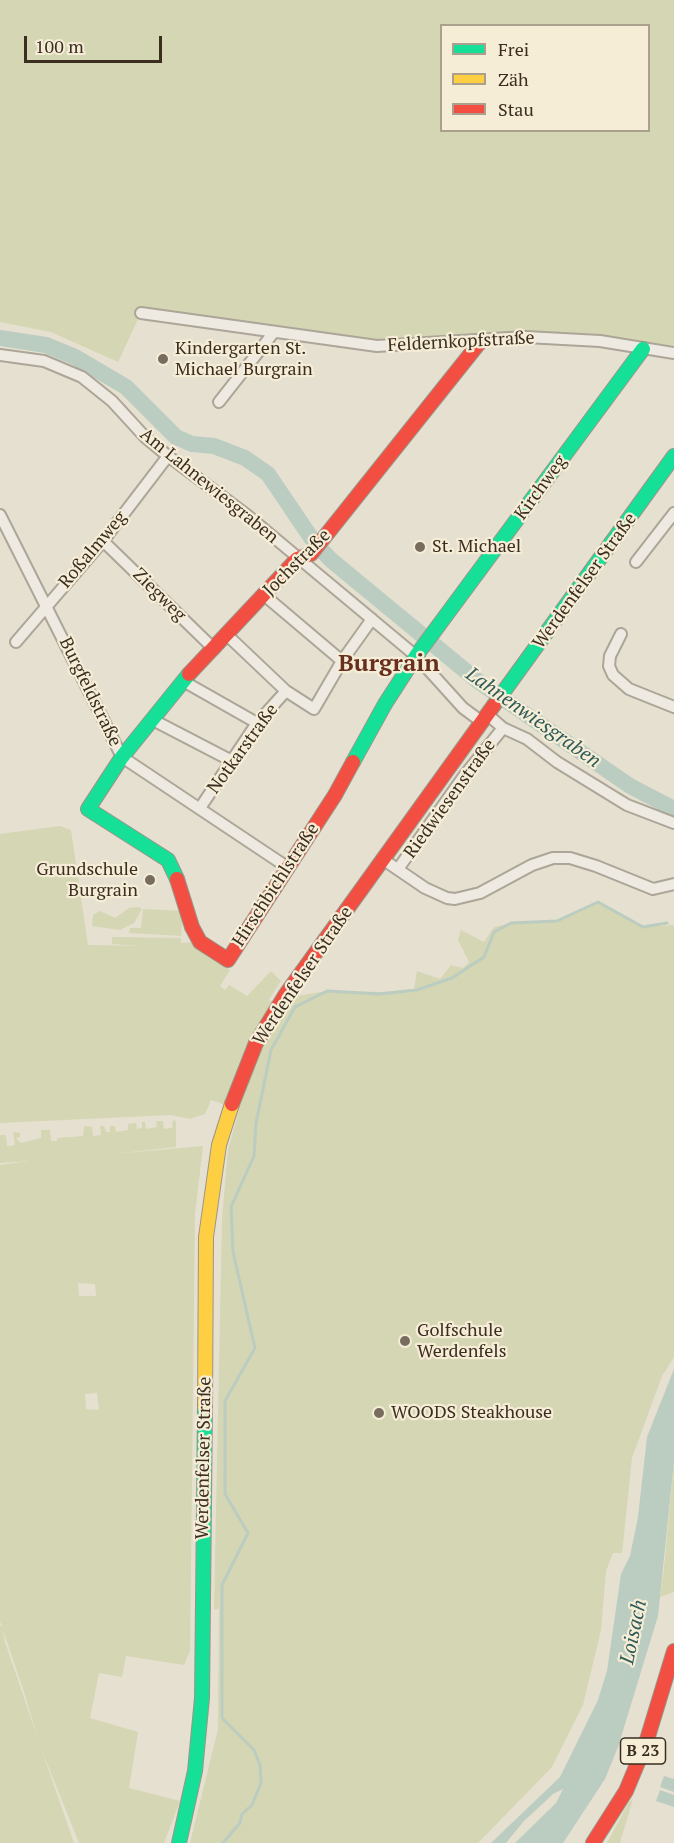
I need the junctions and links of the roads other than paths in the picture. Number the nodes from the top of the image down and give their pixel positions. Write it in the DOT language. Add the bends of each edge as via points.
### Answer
graph roads {
  1 [pos="141,313"];
  2 [pos="274,332"];
  3 [pos="480,342"];
  4 [pos="643,349"];
  5 [pos="674,353"];
  6 [pos="0,355"];
  7 [pos="219,402"];
  8 [pos="168,456"];
  9 [pos="674,456"];
  10 [pos="674,513"];
  11 [pos="0,514"];
  12 [pos="103,541"];
  13 [pos="297,559"];
  14 [pos="636,562"];
  15 [pos="264,595"];
  16 [pos="45,606"];
  17 [pos="372,619"];
  18 [pos="227,634"];
  19 [pos="621,634"];
  20 [pos="16,642"];
  21 [pos="425,645"];
  22 [pos="214,649"];
  23 [pos="342,661"];
  24 [pos="183,681"];
  25 [pos="286,691"];
  26 [pos="674,707"];
  27 [pos="485,719"];
  28 [pos="153,720"];
  29 [pos="257,723"];
  30 [pos="503,728"];
  31 [pos="122,757"];
  32 [pos="230,760"];
  33 [pos="200,808"];
  34 [pos="88,809"];
  35 [pos="674,823"];
  36 [pos="384,860"];
  37 [pos="287,867"];
  38 [pos="398,869"];
  39 [pos="674,884"];
  40 [pos="674,1651"];
  41 [pos="179,1843"];
  42 [pos="593,1843"];
  1 -- 2 [label="street, Feldernkopfstraße"];
  2 -- 3 [label="street, Feldernkopfstraße" via="377,346"];
  2 -- 7 [label="street"];
  3 -- 4 [label="street, Feldernkopfstraße" via="561,338"];
  3 -- 13 [label="street, Jochstraße" via="323,541 311,554"];
  4 -- 5 [label="street, Feldernkopfstraße"];
  4 -- 21 [label="street, Kirchweg"];
  6 -- 8 [label="street, Am Lahnewiesgraben" via="44,361 82,377"];
  8 -- 12 [label="street, Roßalmweg"];
  8 -- 13 [label="street, Am Lahnewiesgraben" via="247,514"];
  9 -- 27 [label="street, Werdenfelser Straße"];
  10 -- 14 [label="street"];
  11 -- 16 [label="street, Burgfeldstraße"];
  12 -- 16 [label="street, Roßalmweg"];
  12 -- 22 [label="street, Ziegweg"];
  13 -- 15 [label="street, Jochstraße"];
  13 -- 17 [label="street, Am Lahnewiesgraben"];
  15 -- 18 [label="street, Jochstraße"];
  15 -- 23 [label="street"];
  16 -- 20 [label="street, Roßalmweg"];
  16 -- 31 [label="street, Burgfeldstraße"];
  17 -- 21 [label="street, Am Lahnewiesgraben"];
  17 -- 23 [label="street, Notkarstraße"];
  18 -- 22 [label="street, Jochstraße"];
  18 -- 25 [label="street, Notkarstraße"];
  19 -- 26 [label="street" via="610,656 613,675 629,689"];
  21 -- 27 [label="street, Am Lahnewiesgraben" via="464,708"];
  21 -- 37 [label="street, Hirschbichlstraße"];
  22 -- 24 [label="street, Jochstraße"];
  23 -- 25 [label="street, Notkarstraße" via="314,709"];
  24 -- 28 [label="street, Jochstraße"];
  24 -- 29 [label="street"];
  25 -- 29 [label="street, Notkarstraße"];
  27 -- 30 [label="street, Riedwiesenstraße"];
  27 -- 36 [label="street, Werdenfelser Straße"];
  28 -- 31 [label="street, Jochstraße"];
  28 -- 32 [label="street"];
  29 -- 32 [label="street, Notkarstraße"];
  30 -- 35 [label="street, Riedwiesenstraße" via="528,739 557,762 627,805"];
  30 -- 38 [label="street, Riedwiesenstraße"];
  31 -- 33 [label="street, Burgfeldstraße"];
  31 -- 34 [label="street, Jochstraße"];
  32 -- 33 [label="street, Notkarstraße"];
  33 -- 37 [label="street, Burgfeldstraße"];
  34 -- 37 [label="street, Hirschbichlstraße" via="168,860 200,942 228,960"];
  36 -- 38 [label="street"];
  36 -- 41 [label="street, Werdenfelser Straße" via="286,994 256,1043 219,1145 206,1237 202,1698 195,1771"];
  38 -- 39 [label="street" via="425,888 455,899 480,893 553,858 570,858 596,866 653,889"];
  40 -- 42 [label="street, B 23" via="646,1743 626,1791"];
}
